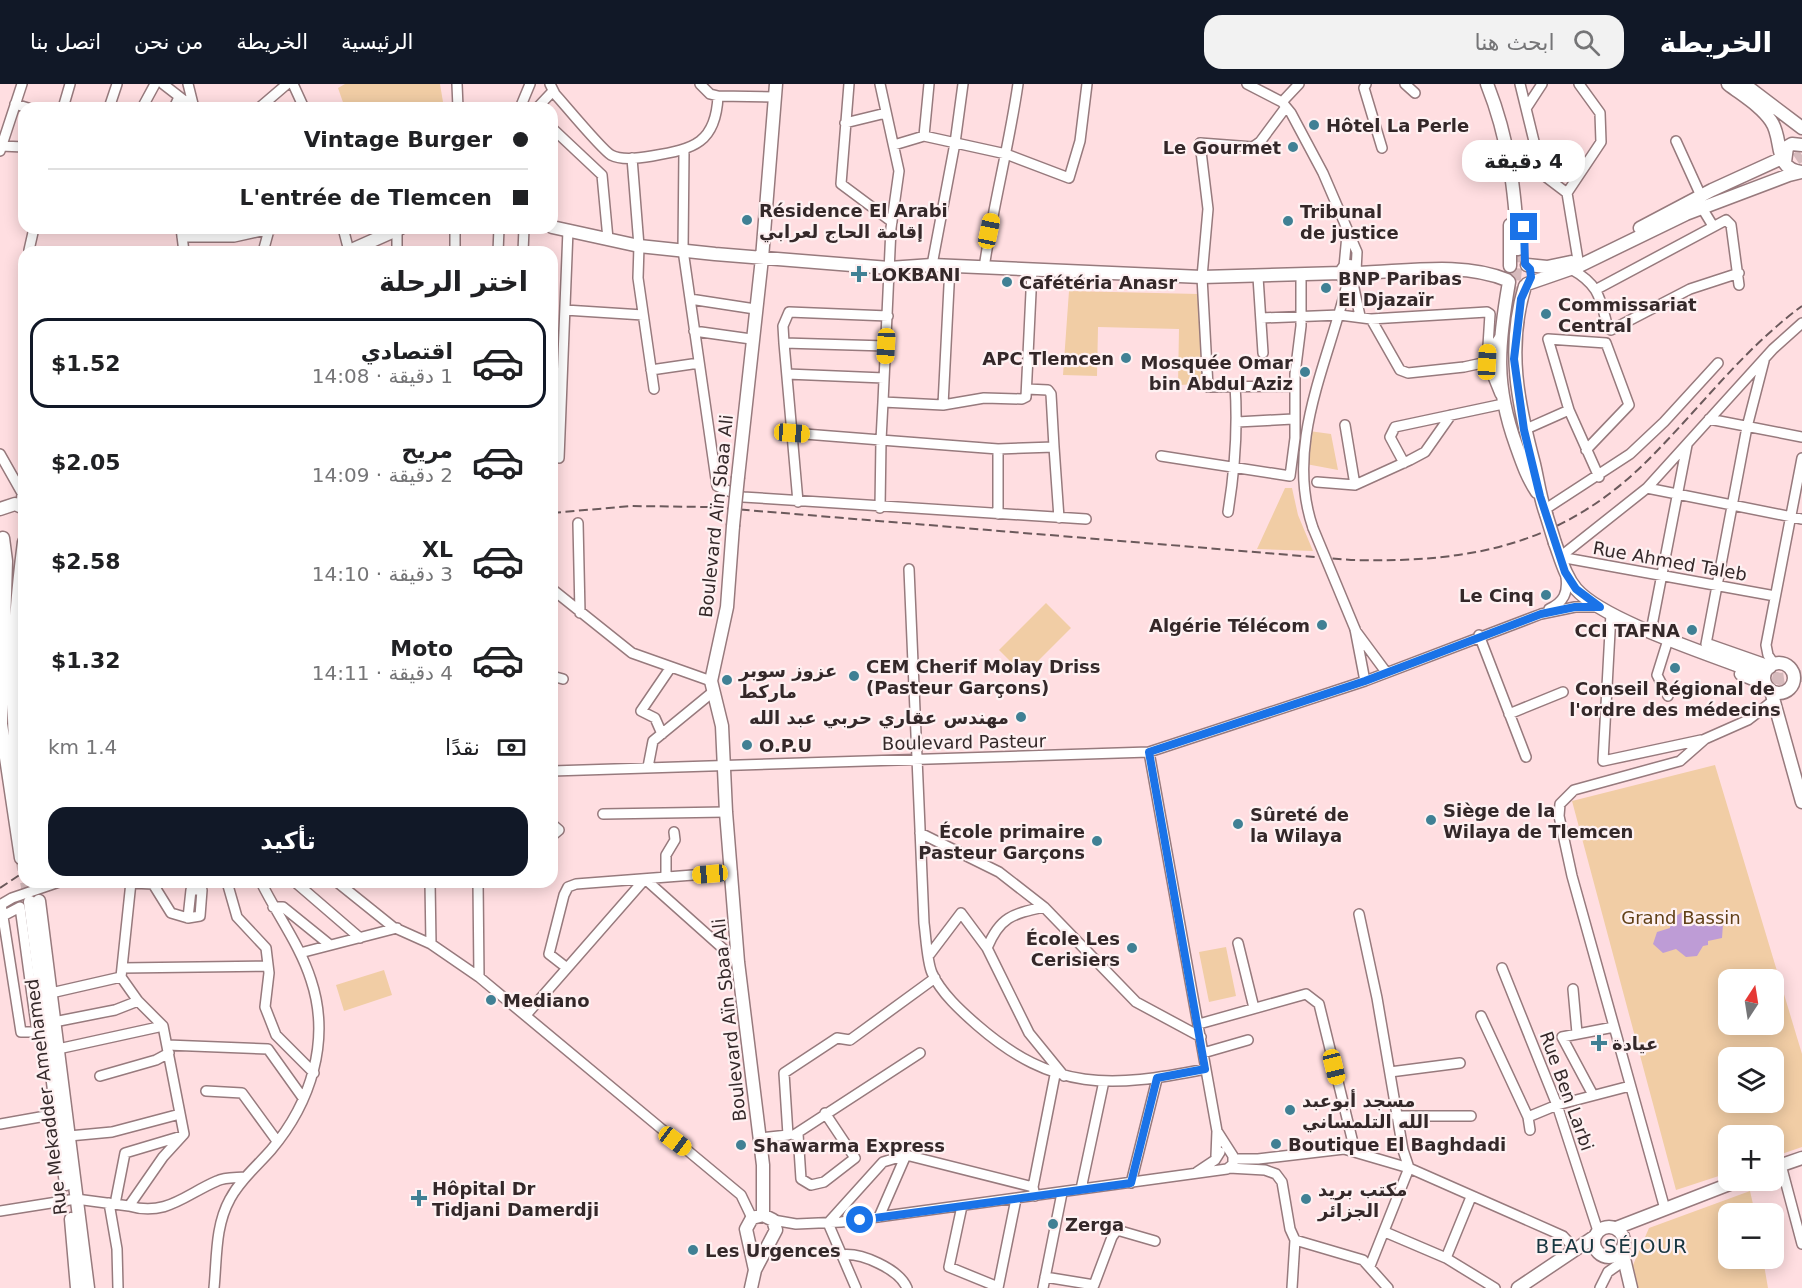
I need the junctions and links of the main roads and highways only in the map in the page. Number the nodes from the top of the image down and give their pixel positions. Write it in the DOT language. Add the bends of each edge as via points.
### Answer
graph roads {
  1 [pos="776,84"];
  2 [pos="1487,84"];
  3 [pos="1728,84"];
  4 [pos="1744,84"];
  5 [pos="1496,105"];
  6 [pos="1802,128"];
  7 [pos="1802,145"];
  8 [pos="1783,165"];
  9 [pos="1802,172"];
  10 [pos="1703,201"];
  11 [pos="558,228"];
  12 [pos="387,234"];
  13 [pos="360,246"];
  14 [pos="1518,249"];
  15 [pos="762,258"];
  16 [pos="1579,263"];
  17 [pos="1526,265"];
  18 [pos="1509,274"];
  19 [pos="1526,285"];
  20 [pos="1513,298"];
  21 [pos="1540,496"];
  22 [pos="18,506"];
  23 [pos="0,509"];
  24 [pos="1,536"];
  25 [pos="18,539"];
  26 [pos="18,593"];
  27 [pos="1651,631"];
  28 [pos="1802,664"];
  29 [pos="1776,665"];
  30 [pos="1755,672"];
  31 [pos="1795,686"];
  32 [pos="1770,692"];
  33 [pos="1780,720"];
  34 [pos="13,723"];
  35 [pos="18,766"];
  36 [pos="1800,779"];
  37 [pos="1802,802"];
  38 [pos="18,807"];
  39 [pos="1802,1158"];
  40 [pos="1784,1164"];
  41 [pos="1718,1189"];
  42 [pos="72,1199"];
  43 [pos="762,1218"];
  44 [pos="1619,1232"];
  45 [pos="1597,1234"];
  46 [pos="771,1239"];
  47 [pos="750,1240"];
  48 [pos="1617,1257"];
  49 [pos="755,1270"];
  50 [pos="1629,1284"];
  51 [pos="77,1288"];
  52 [pos="88,1288"];
  53 [pos="751,1288"];
  54 [pos="1518,1288"];
  1 -- 15 [label="main road, Boulevard Aïn Sbaa Ali"];
  2 -- 5 [label="main road"];
  3 -- 8 [label="main road" via="1770,119"];
  4 -- 6 [label="main road"];
  5 -- 14 [label="main road" via="1511,162"];
  5 -- 17 [label="main road" via="1510,125 1524,211"];
  5 -- 18 [label="main road" via="1508,189"];
  7 -- 8 [label="main road" via="1787,147"];
  8 -- 9 [label="main road"];
  8 -- 10 [label="main road"];
  9 -- 10 [label="main road"];
  10 -- 16 [label="main road"];
  11 -- 15 [label="main road" via="639,246"];
  12 -- 13 [label="main road"];
  15 -- 18 [label="main road" via="889,268 932,265 1202,277 1448,270"];
  15 -- 43 [label="main road, Boulevard Aïn Sbaa Ali, bridge" via="751,339 728,607 712,686 722,726 738,962 764,1165"];
  16 -- 17 [label="main road"];
  16 -- 19 [label="main road"];
  17 -- 18 [label="main road" via="1519,262"];
  17 -- 19 [label="main road" via="1532,273"];
  18 -- 19 [label="main road" via="1514,286"];
  18 -- 21 [label="main road" via="1500,337 1502,400 1527,476"];
  19 -- 21 [label="main road" via="1517,319 1514,359 1524,430"];
  20 -- 21 [label="main road" via="1506,358 1509,399"];
  21 -- 27 [label="main road, bridge" via="1565,572 1576,589 1606,610"];
  22 -- 23 [label="main road" via="9,504"];
  24 -- 25 [label="main road"];
  24 -- 34 [label="main road" via="6,561"];
  26 -- 34 [label="main road"];
  27 -- 29 [label="main road" via="1671,633"];
  27 -- 30 [label="main road"];
  27 -- 32 [label="main road" via="1667,643"];
  28 -- 29 [label="main road"];
  29 -- 31 [label="main road" via="1794,676"];
  29 -- 32 [label="main road" via="1764,677"];
  31 -- 32 [label="main road" via="1781,693"];
  31 -- 33 [label="main road"];
  32 -- 33 [label="main road"];
  33 -- 36 [label="main road"];
  34 -- 35 [label="main road"];
  34 -- 38 [label="main road"];
  36 -- 37 [label="main road"];
  39 -- 40 [label="main road"];
  41 -- 44 [label="main road" via="1642,1217"];
  42 -- 42 [label="main road, Rue Mekadder Amehamed" via="41,1032 35,902 69,1136"];
  42 -- 51 [label="main road, Rue Mekadder Amehamed"];
  42 -- 52 [label="main road, Rue Mekadder Amehamed"];
  43 -- 46 [label="main road"];
  43 -- 47 [label="main road" via="746,1229"];
  44 -- 45 [label="main road"];
  44 -- 48 [label="main road" via="1624,1243"];
  45 -- 48 [label="main road" via="1602,1256"];
  45 -- 54 [label="main road"];
  46 -- 47 [label="main road" via="758,1244"];
  46 -- 49 [label="main road"];
  47 -- 49 [label="main road"];
  48 -- 50 [label="main road"];
  49 -- 53 [label="main road"];
}
